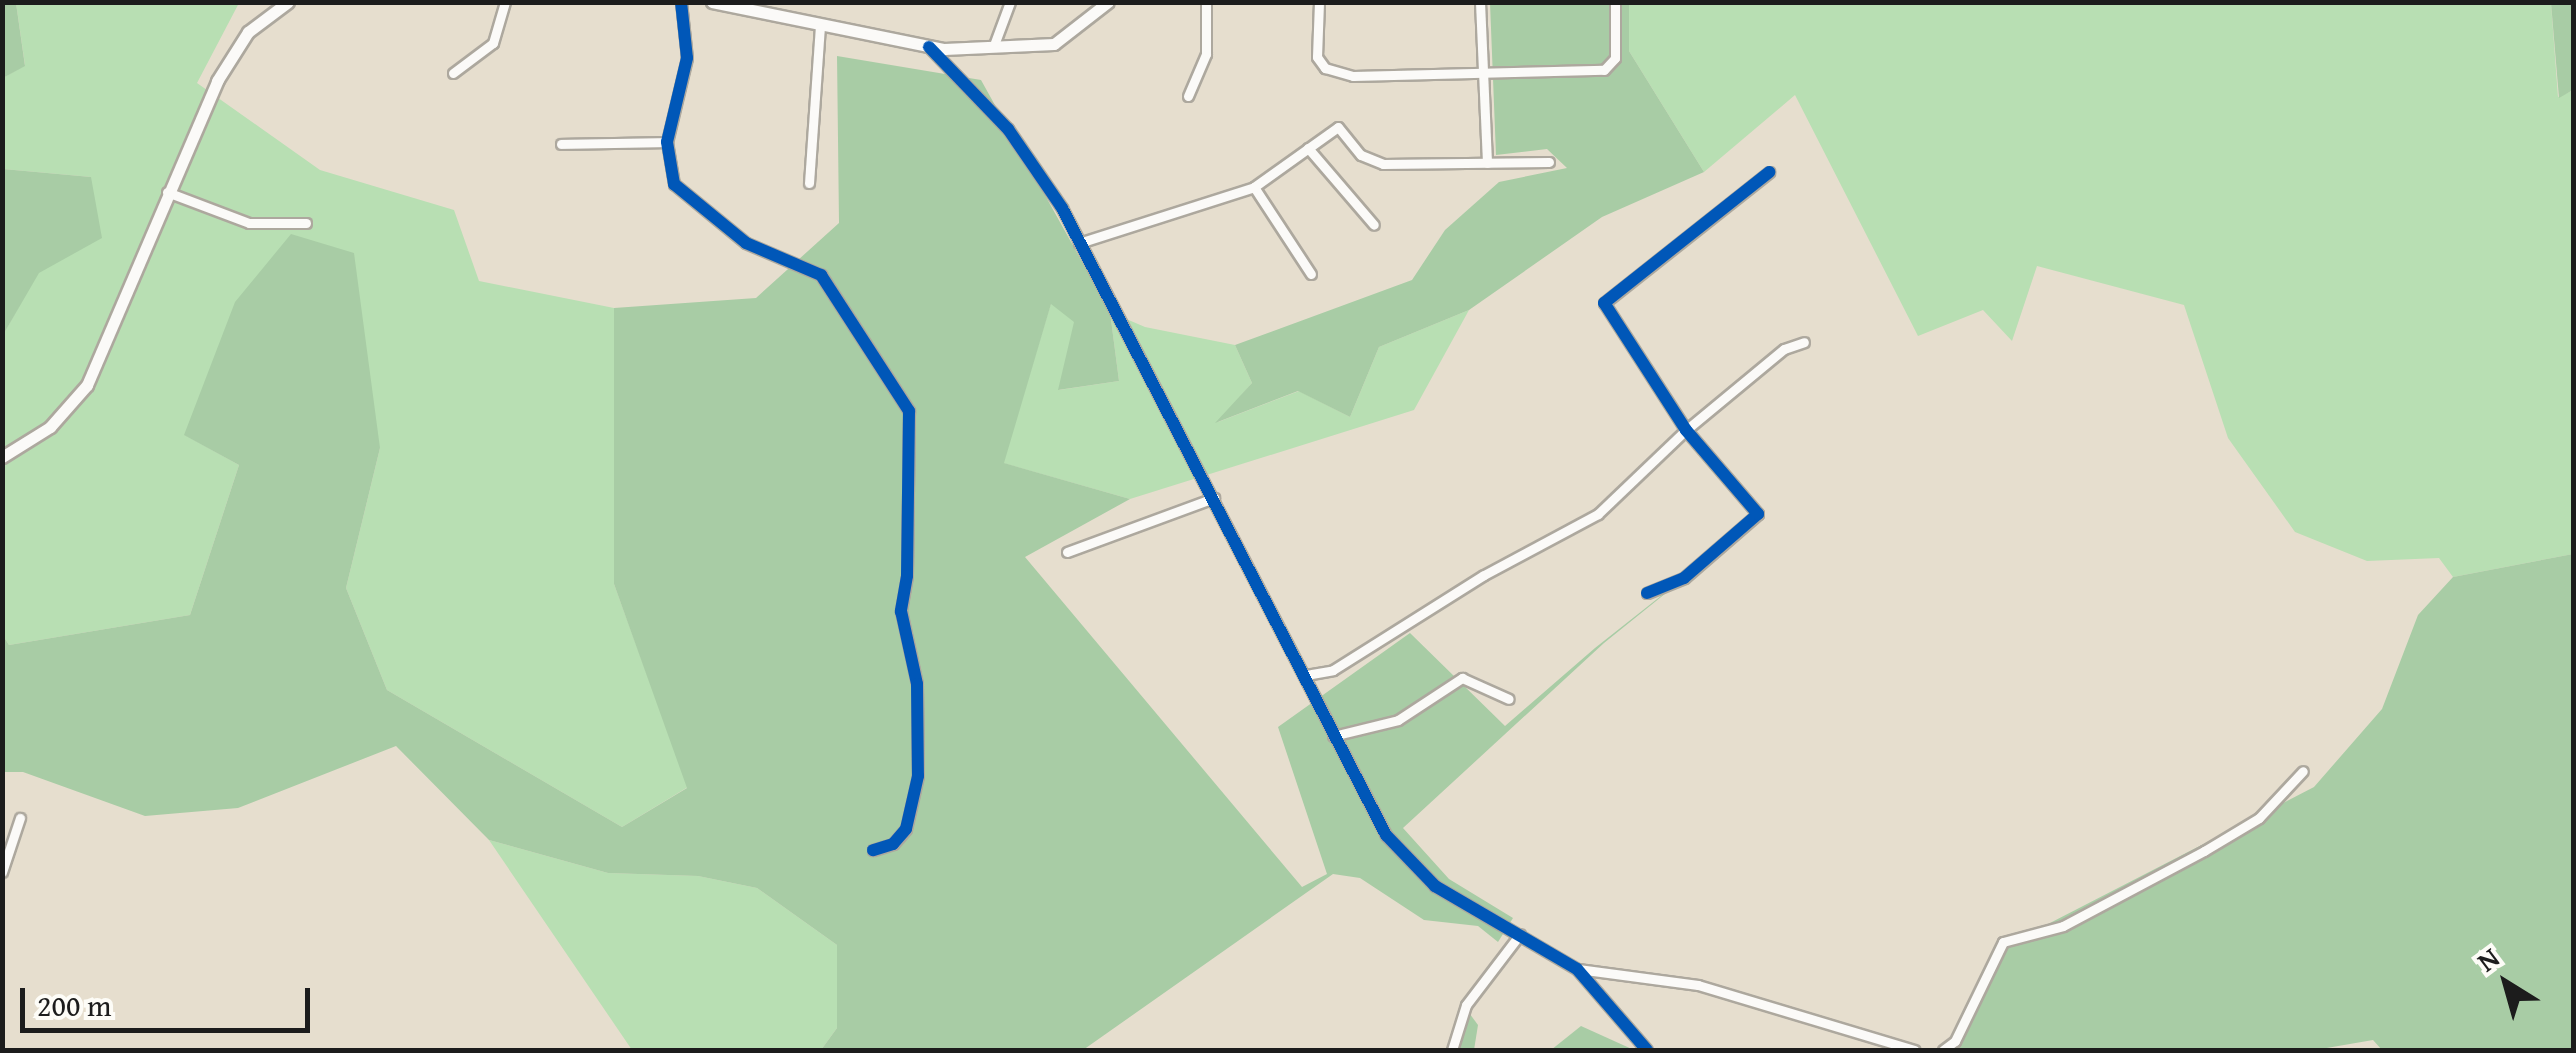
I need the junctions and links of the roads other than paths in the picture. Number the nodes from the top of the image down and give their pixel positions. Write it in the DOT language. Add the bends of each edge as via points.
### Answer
graph roads {
  1 [pos="288,2"];
  2 [pos="505,2"];
  3 [pos="681,2"];
  4 [pos="712,2"];
  5 [pos="1010,2"];
  6 [pos="1108,2"];
  7 [pos="1206,2"];
  8 [pos="1319,2"];
  9 [pos="1480,2"];
  10 [pos="1615,2"];
  11 [pos="820,24"];
  12 [pos="994,45"];
  13 [pos="929,47"];
  14 [pos="1486,70"];
  15 [pos="453,73"];
  16 [pos="1188,96"];
  17 [pos="667,142"];
  18 [pos="561,144"];
  19 [pos="1308,148"];
  20 [pos="1549,162"];
  21 [pos="1487,163"];
  22 [pos="1769,172"];
  23 [pos="809,184"];
  24 [pos="1254,187"];
  25 [pos="167,192"];
  26 [pos="306,223"];
  27 [pos="1374,225"];
  28 [pos="1079,243"];
  29 [pos="1311,274"];
  30 [pos="1804,342"];
  31 [pos="1686,430"];
  32 [pos="2,456"];
  33 [pos="1214,498"];
  34 [pos="1067,552"];
  35 [pos="1647,593"];
  36 [pos="1306,675"];
  37 [pos="1509,699"];
  38 [pos="1333,736"];
  39 [pos="2303,771"];
  40 [pos="20,818"];
  41 [pos="873,850"];
  42 [pos="2,872"];
  43 [pos="1520,934"];
  44 [pos="1577,969"];
  45 [pos="1452,1050"];
  46 [pos="1647,1050"];
  47 [pos="1914,1050"];
  48 [pos="1943,1050"];
  1 -- 25 [label="street" via="232,52"];
  2 -- 15 [label="street" via="493,43"];
  3 -- 17 [label="street" via="686,80"];
  4 -- 11 [label="street"];
  5 -- 12 [label="street"];
  6 -- 12 [label="street" via="1054,44"];
  7 -- 16 [label="street" via="1206,54"];
  8 -- 14 [label="street" via="1317,57 1340,75"];
  9 -- 14 [label="street"];
  10 -- 14 [label="street" via="1616,58 1604,70"];
  11 -- 13 [label="street"];
  11 -- 23 [label="street"];
  12 -- 13 [label="street"];
  13 -- 28 [label="street" via="1026,152"];
  14 -- 21 [label="street"];
  17 -- 18 [label="street"];
  17 -- 41 [label="street" via="668,168 682,197 746,243 825,279 909,411 908,576 901,611 917,684 918,776 906,828 893,844"];
  19 -- 21 [label="street" via="1338,127 1369,162"];
  19 -- 24 [label="street"];
  19 -- 27 [label="street"];
  20 -- 21 [label="street"];
  22 -- 31 [label="street" via="1604,303"];
  24 -- 28 [label="street"];
  24 -- 29 [label="street"];
  25 -- 26 [label="street" via="249,224"];
  25 -- 32 [label="street" via="87,385 50,427"];
  28 -- 33 [label="street"];
  30 -- 31 [label="street" via="1784,350"];
  31 -- 35 [label="street" via="1758,514 1684,578"];
  31 -- 36 [label="street" via="1598,514 1484,575 1333,670"];
  33 -- 34 [label="street"];
  33 -- 36 [label="street"];
  36 -- 38 [label="street"];
  37 -- 38 [label="street" via="1462,678 1409,715"];
  38 -- 43 [label="street" via="1398,849 1435,886"];
  39 -- 48 [label="street" via="2260,818 2204,851 2063,926 2003,942 1955,1041"];
  40 -- 42 [label="street"];
  43 -- 44 [label="street"];
  43 -- 45 [label="street" via="1466,1005"];
  44 -- 46 [label="street"];
  44 -- 47 [label="street" via="1698,985"];
}
